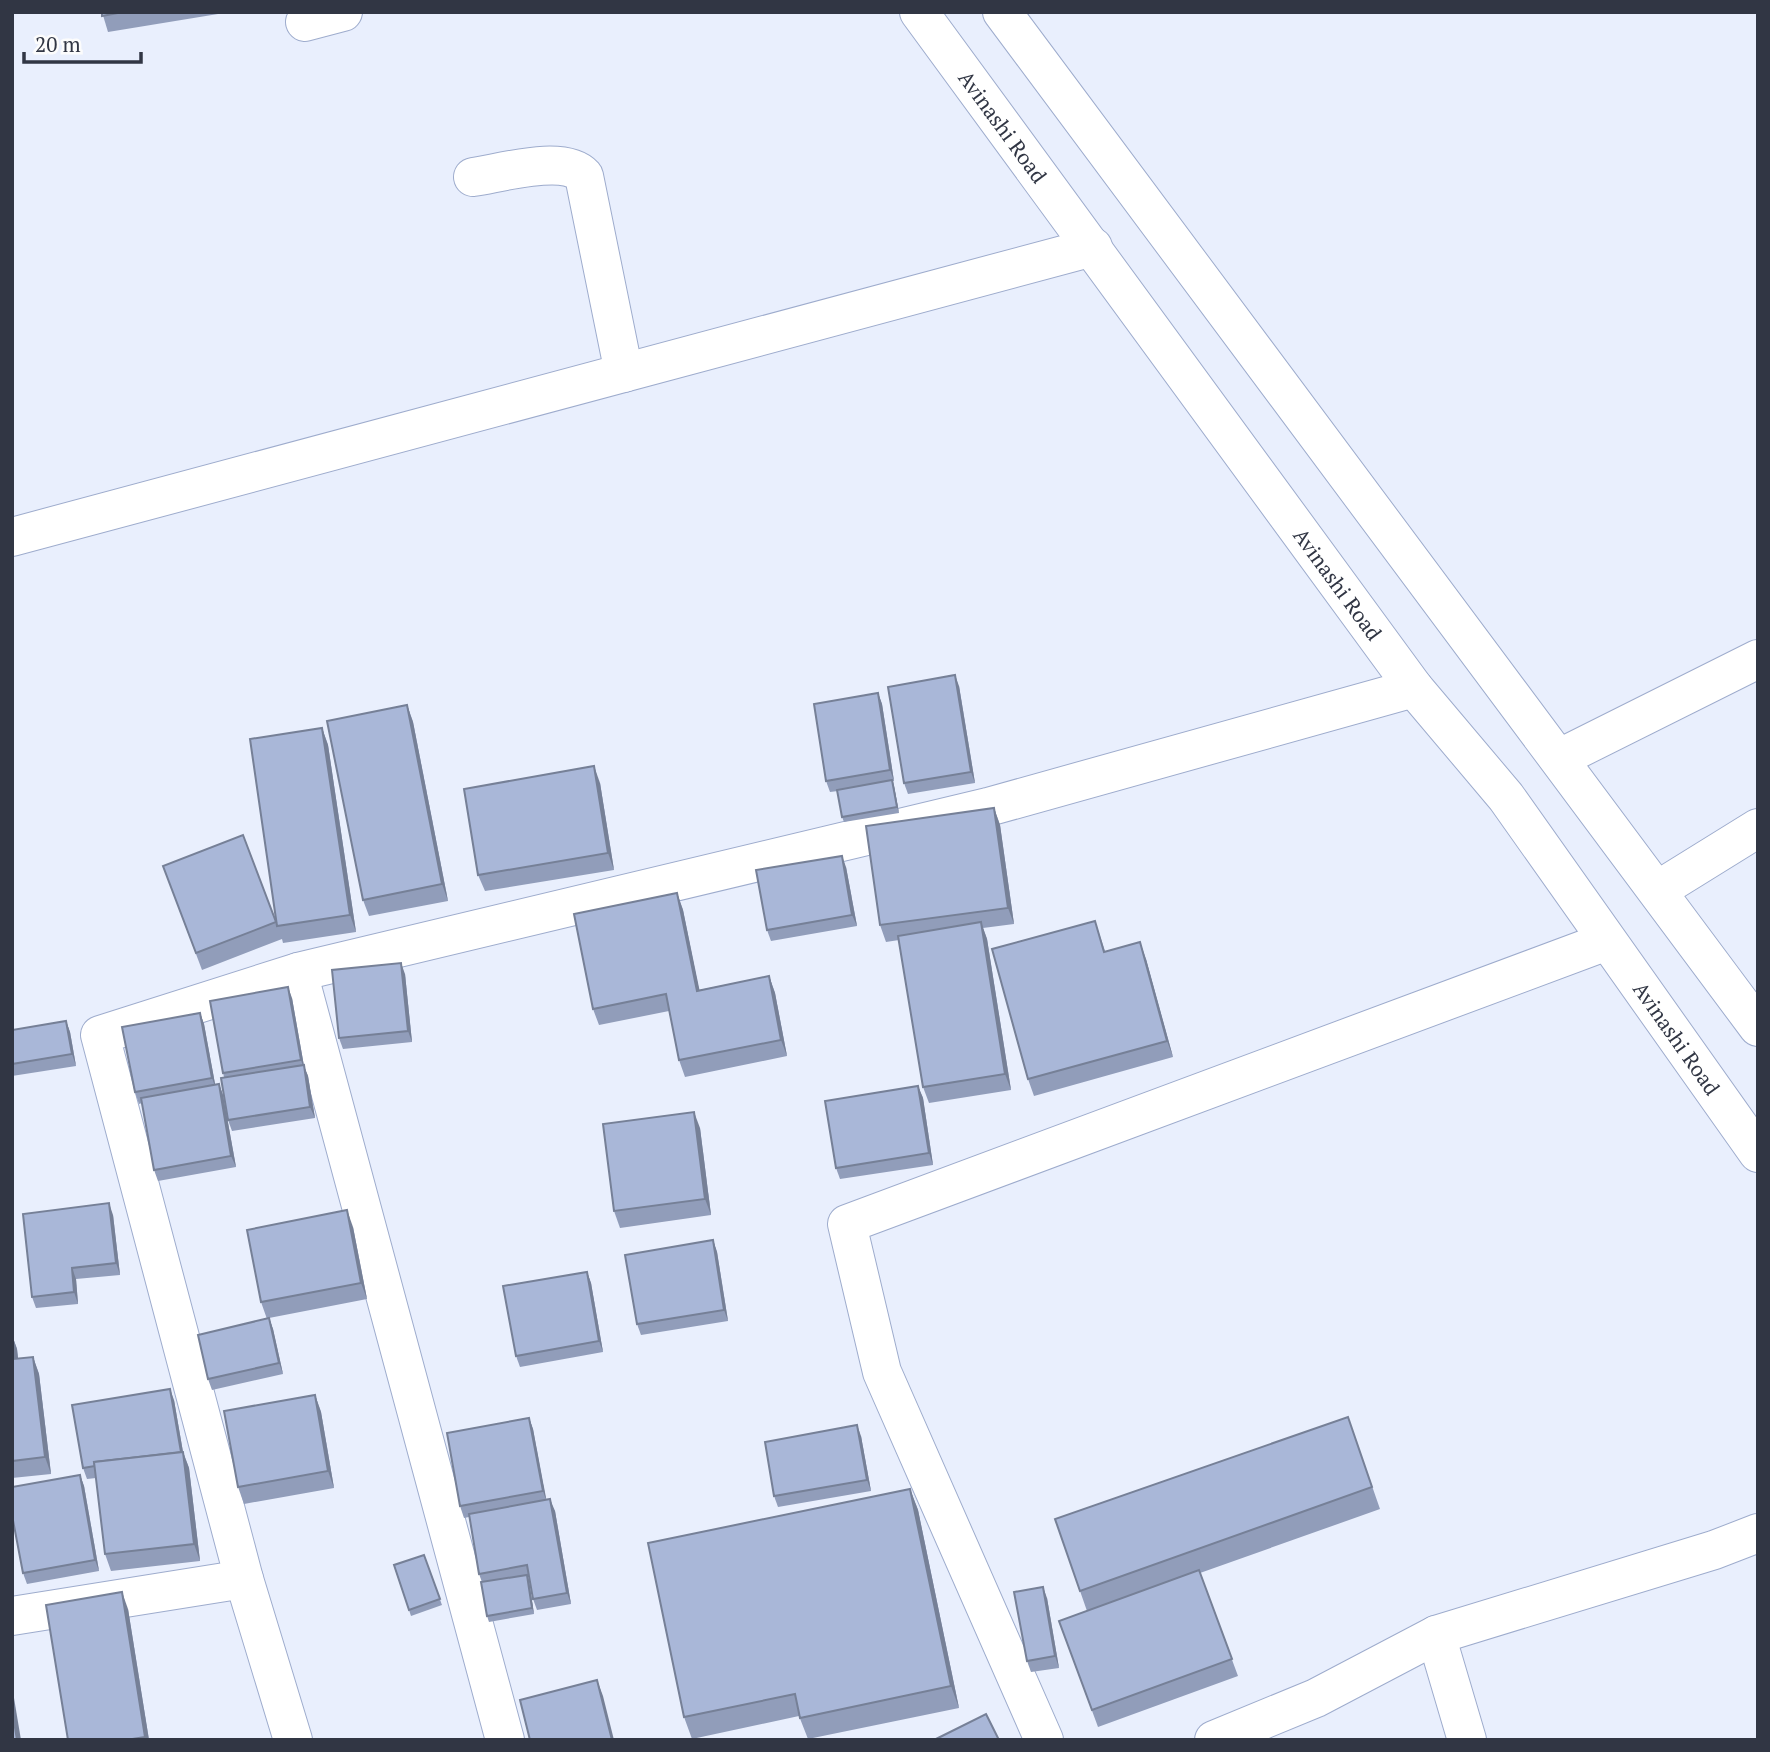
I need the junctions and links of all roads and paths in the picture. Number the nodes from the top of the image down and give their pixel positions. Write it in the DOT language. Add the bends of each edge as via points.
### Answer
graph roads {
  1 [pos="343,12"];
  2 [pos="919,12"];
  3 [pos="1002,12"];
  4 [pos="305,22"];
  5 [pos="473,177"];
  6 [pos="1093,247"];
  7 [pos="624,373"];
  8 [pos="12,537"];
  9 [pos="1758,659"];
  10 [pos="1414,688"];
  11 [pos="1560,758"];
  12 [pos="1758,828"];
  13 [pos="1658,890"];
  14 [pos="1607,941"];
  15 [pos="298,972"];
  16 [pos="1758,1027"];
  17 [pos="1758,1153"];
  18 [pos="1758,1533"];
  19 [pos="244,1579"];
  20 [pos="12,1616"];
  21 [pos="1436,1635"];
  22 [pos="1219,1739"];
  23 [pos="293,1740"];
  24 [pos="505,1740"];
  25 [pos="1044,1740"];
  26 [pos="1467,1740"];
  1 -- 4 [label="street"];
  2 -- 6 [label="street, Avinashi Road"];
  3 -- 11 [label="street"];
  5 -- 7 [label="street" via="562,164 577,168 584,176"];
  6 -- 7 [label="street"];
  6 -- 10 [label="street, Avinashi Road"];
  7 -- 8 [label="street"];
  9 -- 11 [label="street"];
  10 -- 14 [label="street, Avinashi Road" via="1506,797"];
  10 -- 15 [label="street" via="988,807"];
  11 -- 13 [label="street"];
  12 -- 13 [label="street"];
  13 -- 16 [label="street"];
  14 -- 17 [label="street, Avinashi Road"];
  14 -- 25 [label="street" via="847,1224 882,1372"];
  15 -- 19 [label="street" via="100,1035"];
  15 -- 24 [label="street"];
  18 -- 21 [label="street"];
  19 -- 20 [label="street"];
  19 -- 23 [label="street"];
  21 -- 22 [label="street" via="1316,1698"];
  21 -- 26 [label="street"];
}
